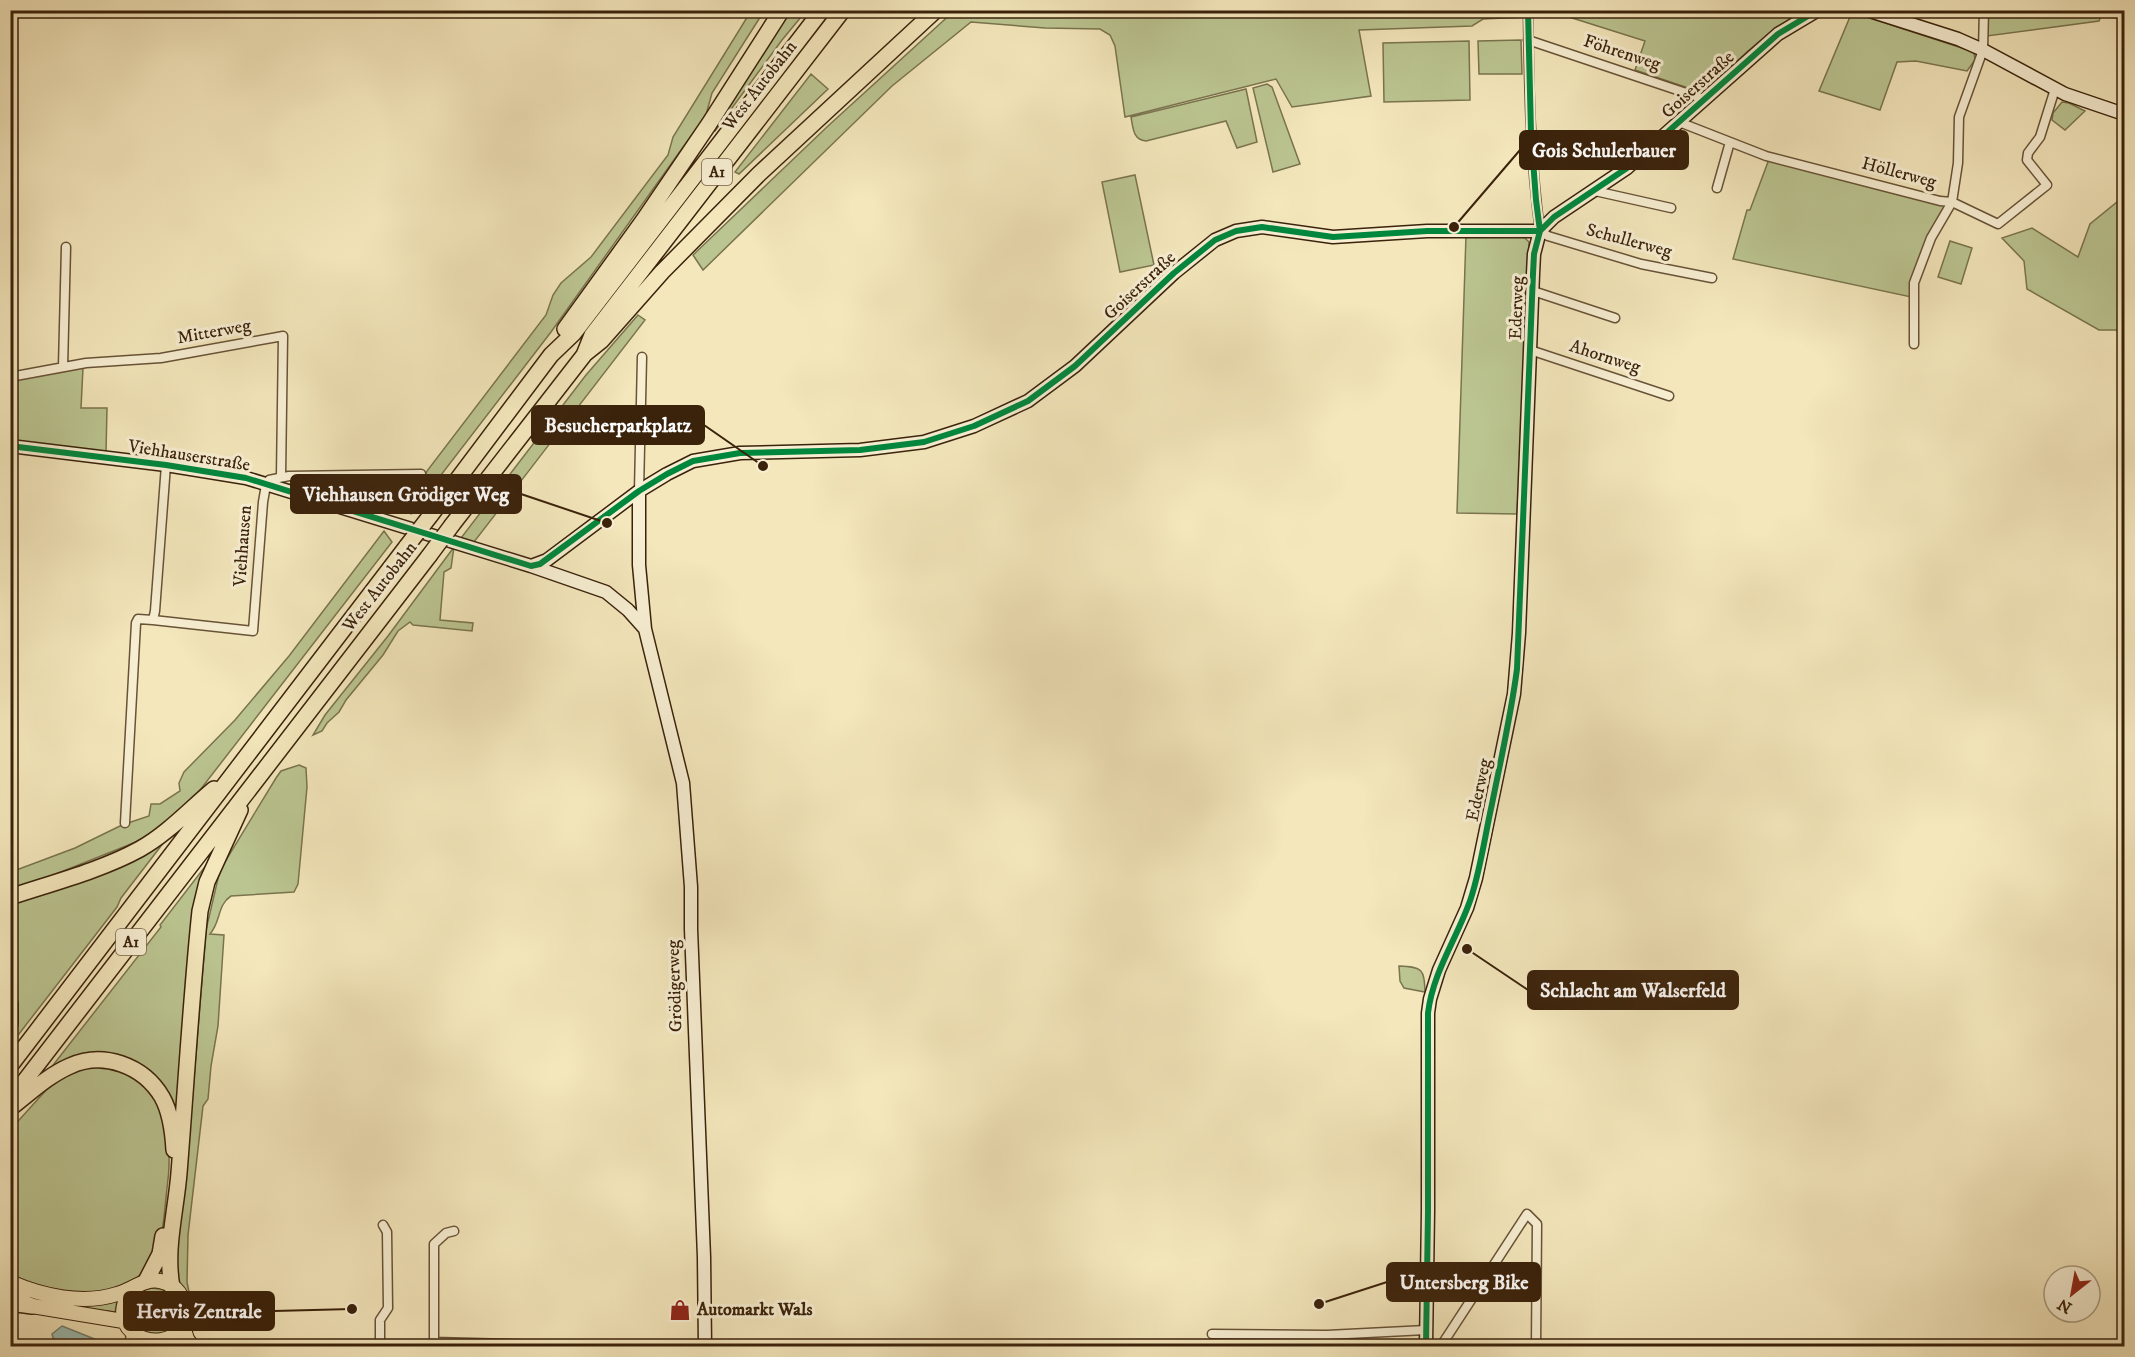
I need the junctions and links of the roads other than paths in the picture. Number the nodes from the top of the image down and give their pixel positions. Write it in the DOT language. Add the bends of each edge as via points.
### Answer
graph roads {
  1 [pos="782,10"];
  2 [pos="822,10"];
  3 [pos="843,10"];
  4 [pos="936,10"];
  5 [pos="1528,10"];
  6 [pos="1818,10"];
  7 [pos="1867,10"];
  8 [pos="1984,10"];
  9 [pos="1528,40"];
  10 [pos="1983,50"];
  11 [pos="2055,90"];
  12 [pos="1704,99"];
  13 [pos="2124,114"];
  14 [pos="1679,122"];
  15 [pos="1730,142"];
  16 [pos="1717,188"];
  17 [pos="1595,190"];
  18 [pos="1952,202"];
  19 [pos="1671,208"];
  20 [pos="1540,231"];
  21 [pos="66,247"];
  22 [pos="1712,278"];
  23 [pos="1533,291"];
  24 [pos="1615,318"];
  25 [pos="1914,344"];
  26 [pos="1530,350"];
  27 [pos="584,355"];
  28 [pos="551,356"];
  29 [pos="642,357"];
  30 [pos="63,367"];
  31 [pos="10,377"];
  32 [pos="1669,396"];
  33 [pos="10,446"];
  34 [pos="166,465"];
  35 [pos="421,474"];
  36 [pos="280,476"];
  37 [pos="266,485"];
  38 [pos="639,491"];
  39 [pos="531,566"];
  40 [pos="153,620"];
  41 [pos="645,629"];
  42 [pos="235,772"];
  43 [pos="251,785"];
  44 [pos="125,823"];
  45 [pos="10,897"];
  46 [pos="10,1004"];
  47 [pos="10,1024"];
  48 [pos="10,1065"];
  49 [pos="10,1100"];
  50 [pos="10,1108"];
  51 [pos="383,1225"];
  52 [pos="454,1231"];
  53 [pos="146,1281"];
  54 [pos="10,1282"];
  55 [pos="172,1287"];
  56 [pos="132,1289"];
  57 [pos="10,1295"];
  58 [pos="10,1303"];
  59 [pos="32,1306"];
  60 [pos="123,1321"];
  61 [pos="183,1326"];
  62 [pos="1426,1330"];
  63 [pos="1212,1334"];
  64 [pos="130,1340"];
  65 [pos="160,1345"];
  66 [pos="192,1347"];
  67 [pos="380,1347"];
  68 [pos="577,1347"];
  69 [pos="705,1347"];
  70 [pos="1426,1347"];
  71 [pos="1441,1347"];
  72 [pos="1536,1347"];
  1 -- 28 [label="highway" via="689,153 566,327"];
  2 -- 28 [label="highway, West Autobahn / A1" via="574,333"];
  3 -- 27 [label="highway, West Autobahn / A1" via="592,335"];
  4 -- 27 [label="highway" via="759,174"];
  5 -- 9 [label="street"];
  6 -- 12 [label="street, Goiserstraße" via="1778,34"];
  7 -- 10 [label="street"];
  8 -- 10 [label="street"];
  9 -- 12 [label="street, Föhrenweg"];
  9 -- 20 [label="street"];
  10 -- 11 [label="street"];
  10 -- 18 [label="street" via="1959,117"];
  11 -- 13 [label="street"];
  11 -- 18 [label="street, Höllerweg" via="2040,137 2027,160 2047,185 1998,224"];
  12 -- 14 [label="street, Goiserstraße"];
  14 -- 15 [label="street, Höllerweg"];
  14 -- 17 [label="street, Goiserstraße" via="1627,168"];
  15 -- 16 [label="street"];
  15 -- 18 [label="street, Höllerweg" via="1766,156"];
  17 -- 19 [label="street"];
  17 -- 20 [label="street, Goiserstraße" via="1554,216"];
  18 -- 25 [label="street" via="1931,238 1914,283"];
  20 -- 22 [label="street, Schullerweg" via="1641,264"];
  20 -- 23 [label="street, Ederweg" via="1534,254"];
  20 -- 38 [label="street, Goiserstraße" via="1427,231 1333,237 1262,228 1236,231 1215,240 1174,273 1076,366 1028,401 974,426 924,442 860,450 740,453 704,458"];
  21 -- 30 [label="street"];
  23 -- 24 [label="street"];
  23 -- 26 [label="street, Ederweg"];
  26 -- 32 [label="street, Ahornweg"];
  26 -- 62 [label="street, Ederweg" via="1514,694 1476,878 1467,909 1436,978 1428,1013"];
  27 -- 43 [label="highway, West Autobahn / A1, bridge"];
  28 -- 42 [label="highway, West Autobahn / A1, bridge"];
  29 -- 38 [label="street"];
  30 -- 31 [label="street, Mitterweg"];
  30 -- 36 [label="street, Mitterweg" via="161,358 283,336"];
  33 -- 34 [label="street, Viehhauserstraße"];
  34 -- 37 [label="street, Viehhauserstraße"];
  34 -- 40 [label="street"];
  35 -- 36 [label="street"];
  36 -- 37 [label="street, Viehhausen"];
  37 -- 39 [label="street, Viehhauserstraße"];
  37 -- 40 [label="street, Viehhausen" via="254,631"];
  38 -- 39 [label="street, Goiserstraße" via="547,560"];
  38 -- 41 [label="street, Grödigerweg" via="639,565"];
  39 -- 41 [label="street, Grödigerweg" via="606,592"];
  40 -- 44 [label="street" via="138,619 136,623"];
  41 -- 69 [label="street, Grödigerweg" via="683,783 691,887"];
  42 -- 45 [label="highway" via="140,849"];
  42 -- 48 [label="highway, West Autobahn / A1"];
  43 -- 49 [label="highway, West Autobahn / A1"];
  43 -- 55 [label="highway" via="210,873 200,911 171,1245"];
  46 -- 47 [label="highway"];
  50 -- 53 [label="highway" via="56,1073 87,1061 131,1067 161,1095 172,1130 172,1174 160,1254"];
  51 -- 67 [label="street" via="387,1232 388,1308 380,1320"];
  52 -- 68 [label="street" via="434,1244 434,1342"];
  53 -- 55 [label="main road"];
  53 -- 56 [label="main road"];
  54 -- 56 [label="main road" via="73,1298 108,1297"];
  55 -- 61 [label="main road" via="183,1299"];
  56 -- 60 [label="main road" via="122,1308"];
  57 -- 59 [label="main road"];
  58 -- 59 [label="highway"];
  59 -- 60 [label="main road"];
  60 -- 64 [label="main road"];
  61 -- 65 [label="main road" via="175,1337"];
  61 -- 66 [label="main road"];
  62 -- 63 [label="street" via="1327,1335"];
  62 -- 70 [label="street, Ederweg"];
  64 -- 65 [label="main road"];
  71 -- 72 [label="street" via="1527,1214 1537,1224"];
}
